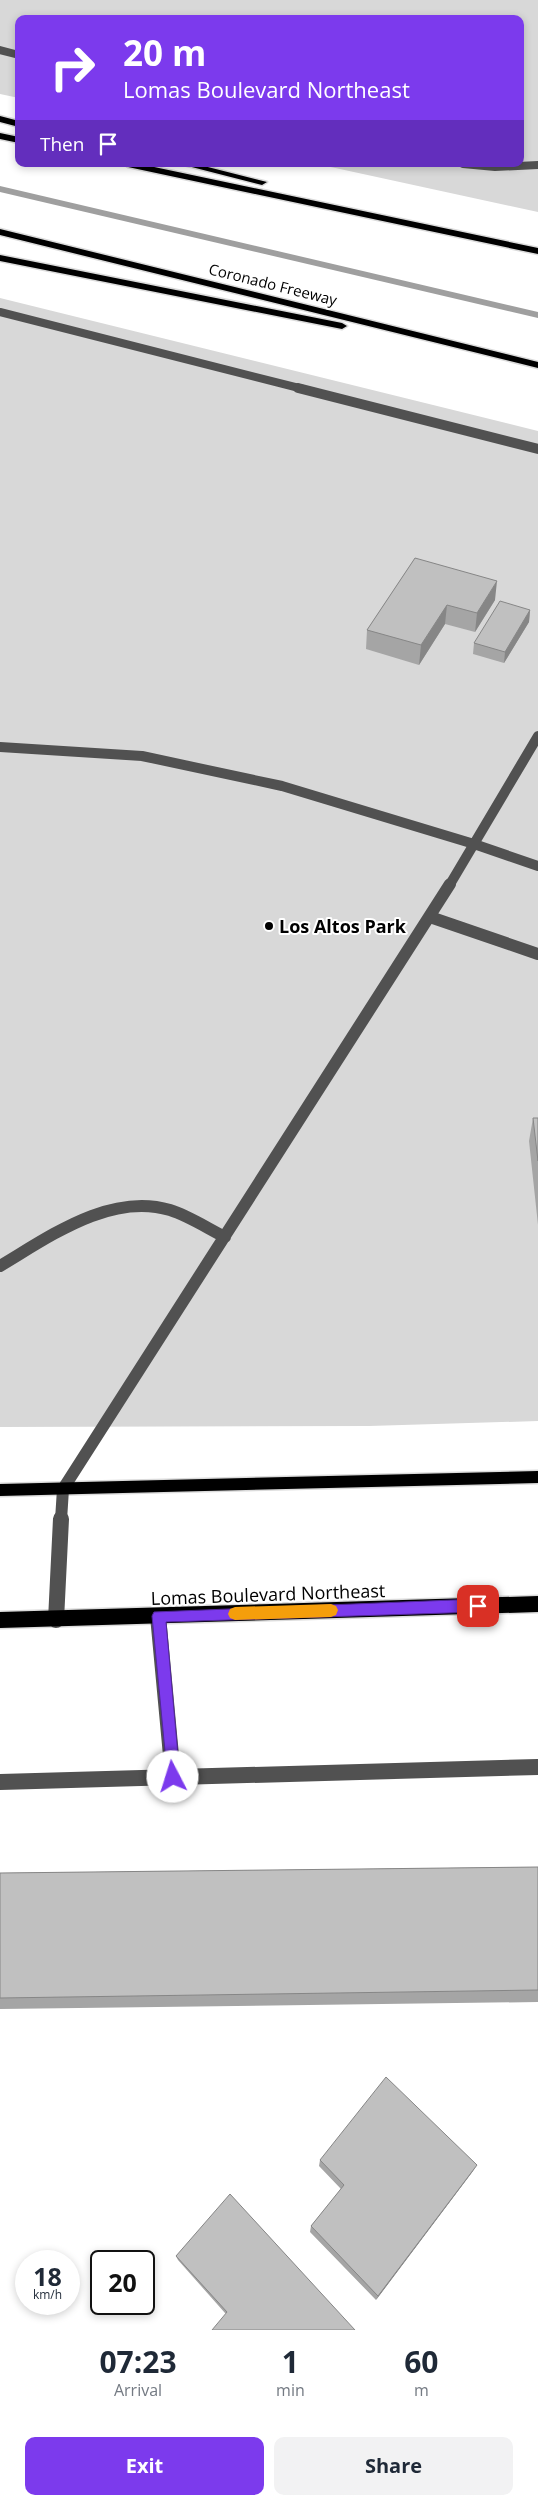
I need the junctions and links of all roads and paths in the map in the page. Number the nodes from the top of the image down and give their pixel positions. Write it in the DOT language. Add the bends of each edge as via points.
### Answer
graph roads {
  1 [pos="0,50"];
  2 [pos="15,54"];
  3 [pos="0,120"];
  4 [pos="15,123"];
  5 [pos="0,136"];
  6 [pos="15,139"];
  7 [pos="538,165"];
  8 [pos="524,166"];
  9 [pos="142,167"];
  10 [pos="197,167"];
  11 [pos="0,232"];
  12 [pos="538,250"];
  13 [pos="0,258"];
  14 [pos="0,312"];
  15 [pos="538,365"];
  16 [pos="538,449"];
  17 [pos="538,736"];
  18 [pos="0,747"];
  19 [pos="474,844"];
  20 [pos="538,866"];
  21 [pos="430,917"];
  22 [pos="538,954"];
  23 [pos="225,1238"];
  24 [pos="0,1266"];
  25 [pos="538,1477"];
  26 [pos="63,1489"];
  27 [pos="0,1490"];
  28 [pos="538,1604"];
  29 [pos="158,1616"];
  30 [pos="0,1620"];
  31 [pos="56,1620"];
  32 [pos="538,1767"];
  33 [pos="173,1777"];
  34 [pos="0,1782"];
  1 -- 2 [label="street"];
  3 -- 4 [label="highway"];
  5 -- 6 [label="highway"];
  7 -- 8 [label="street"];
  9 -- 12 [label="highway"];
  10 -- 12 [label="highway"];
  11 -- 15 [label="highway, Coronado Freeway"];
  13 -- 15 [label="highway"];
  14 -- 16 [label="street"];
  17 -- 19 [label="street"];
  18 -- 19 [label="street" via="142,756 282,786"];
  19 -- 20 [label="street"];
  19 -- 21 [label="street"];
  21 -- 22 [label="street"];
  21 -- 23 [label="street"];
  23 -- 24 [label="street" via="169,1209 136,1204 88,1218"];
  23 -- 26 [label="street"];
  25 -- 26 [label="main road"];
  26 -- 27 [label="main road"];
  26 -- 31 [label="street"];
  28 -- 29 [label="main road, Lomas Boulevard Northeast"];
  29 -- 31 [label="main road, Lomas Boulevard Northeast"];
  29 -- 33 [label="street"];
  30 -- 31 [label="main road, Lomas Boulevard Northeast"];
  32 -- 33 [label="street"];
  33 -- 34 [label="street"];
}
